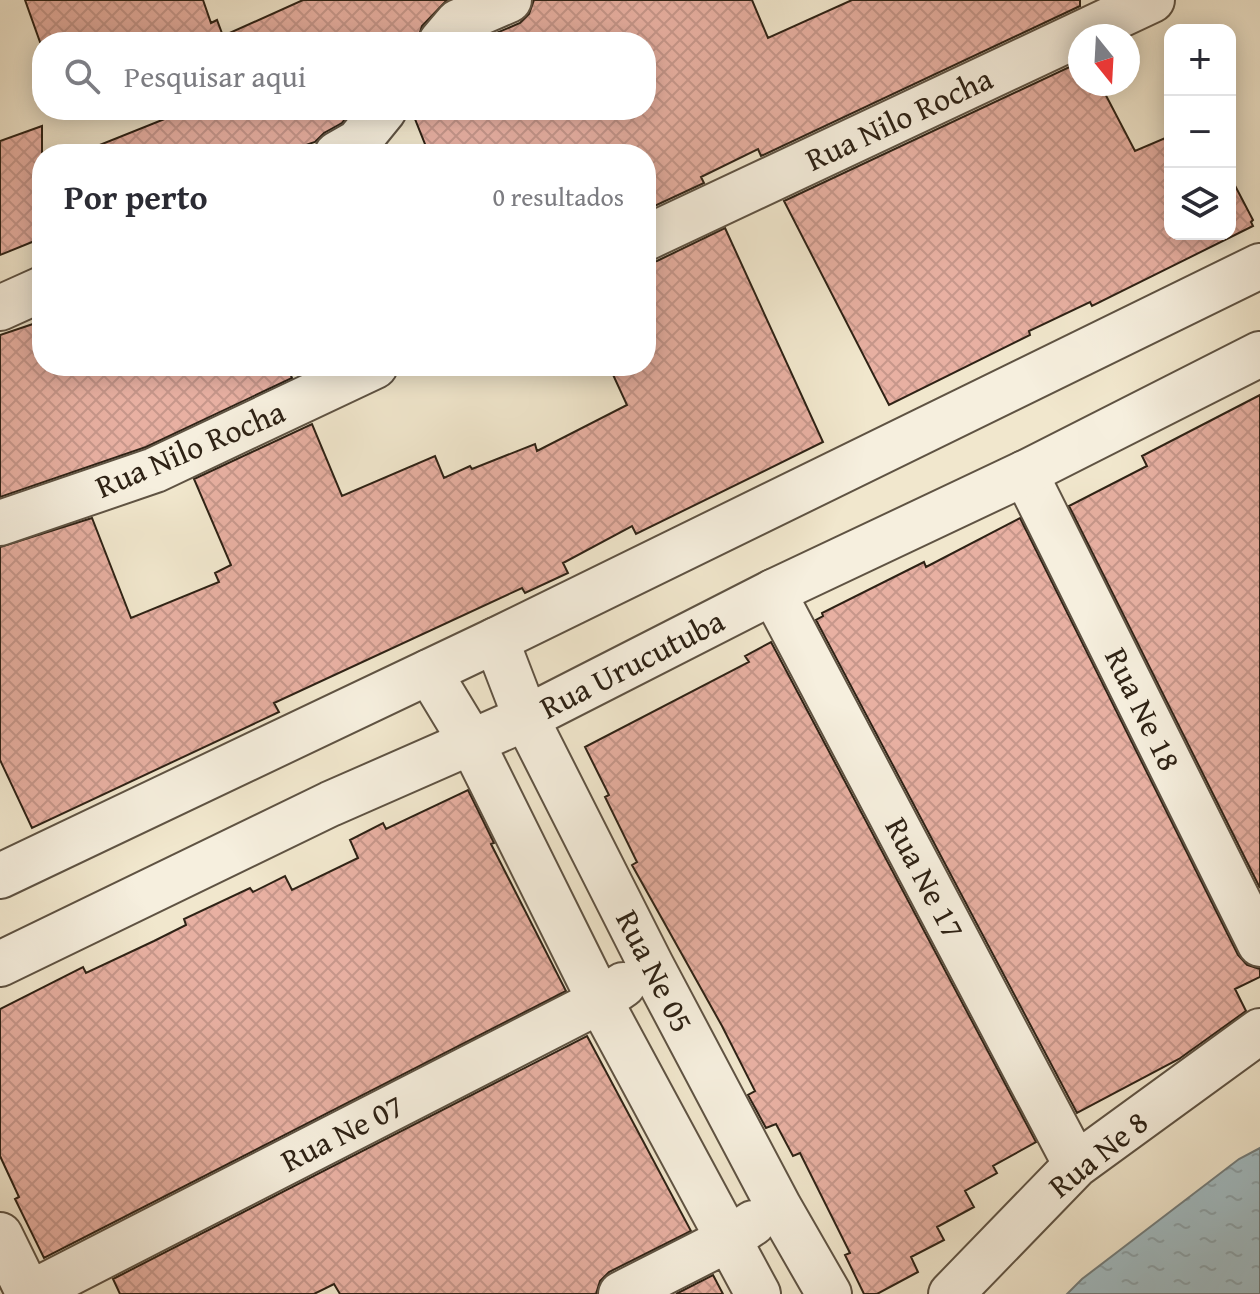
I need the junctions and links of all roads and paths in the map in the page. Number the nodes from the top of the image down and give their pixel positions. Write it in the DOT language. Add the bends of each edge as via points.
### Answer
graph roads {
  1 [pos="509,0"];
  2 [pos="1152,0"];
  3 [pos="450,32"];
  4 [pos="376,120"];
  5 [pos="354,144"];
  6 [pos="656,233"];
  7 [pos="1260,266"];
  8 [pos="32,294"];
  9 [pos="0,308"];
  10 [pos="1260,354"];
  11 [pos="354,376"];
  12 [pos="1025,473"];
  13 [pos="0,523"];
  14 [pos="773,592"];
  15 [pos="496,640"];
  16 [pos="429,672"];
  17 [pos="526,718"];
  18 [pos="472,743"];
  19 [pos="0,876"];
  20 [pos="1260,944"];
  21 [pos="0,964"];
  22 [pos="651,965"];
  23 [pos="600,1001"];
  24 [pos="1260,1031"];
  25 [pos="1076,1165"];
  26 [pos="779,1207"];
  27 [pos="0,1235"];
  28 [pos="729,1239"];
  29 [pos="29,1294"];
  30 [pos="621,1294"];
  31 [pos="758,1294"];
  32 [pos="829,1294"];
  33 [pos="951,1294"];
  1 -- 3 [label="street" via="458,22"];
  2 -- 6 [label="street, Rua Nilo Rocha"];
  4 -- 5 [label="street"];
  7 -- 15 [label="street"];
  8 -- 9 [label="street"];
  10 -- 12 [label="street, Rua Urucutuba"];
  11 -- 13 [label="street, Rua Nilo Rocha" via="155,470"];
  12 -- 14 [label="street, Rua Urucutuba"];
  12 -- 20 [label="street, Rua Ne 18"];
  14 -- 17 [label="street, Rua Urucutuba"];
  14 -- 25 [label="street, Rua Ne 17"];
  15 -- 16 [label="street"];
  15 -- 17 [label="street, Rua Ne 05"];
  16 -- 18 [label="street, Rua Ne 05"];
  16 -- 19 [label="street"];
  17 -- 18 [label="street, Rua Urucutuba"];
  17 -- 22 [label="street, Rua Ne 05"];
  18 -- 21 [label="street, Rua Urucutuba" via="330,804"];
  18 -- 23 [label="street, Rua Ne 05"];
  22 -- 23 [label="street, Rua Ne 07"];
  22 -- 26 [label="street, Rua Ne 05"];
  23 -- 28 [label="street, Rua Ne 05"];
  23 -- 29 [label="street, Rua Ne 07"];
  24 -- 25 [label="street, Rua Ne 8"];
  25 -- 33 [label="street, Rua Ne 8"];
  26 -- 28 [label="street"];
  26 -- 32 [label="street, Rua Ne 05"];
  27 -- 29 [label="street"];
  28 -- 30 [label="street"];
  28 -- 31 [label="street, Rua Ne 05"];
}
